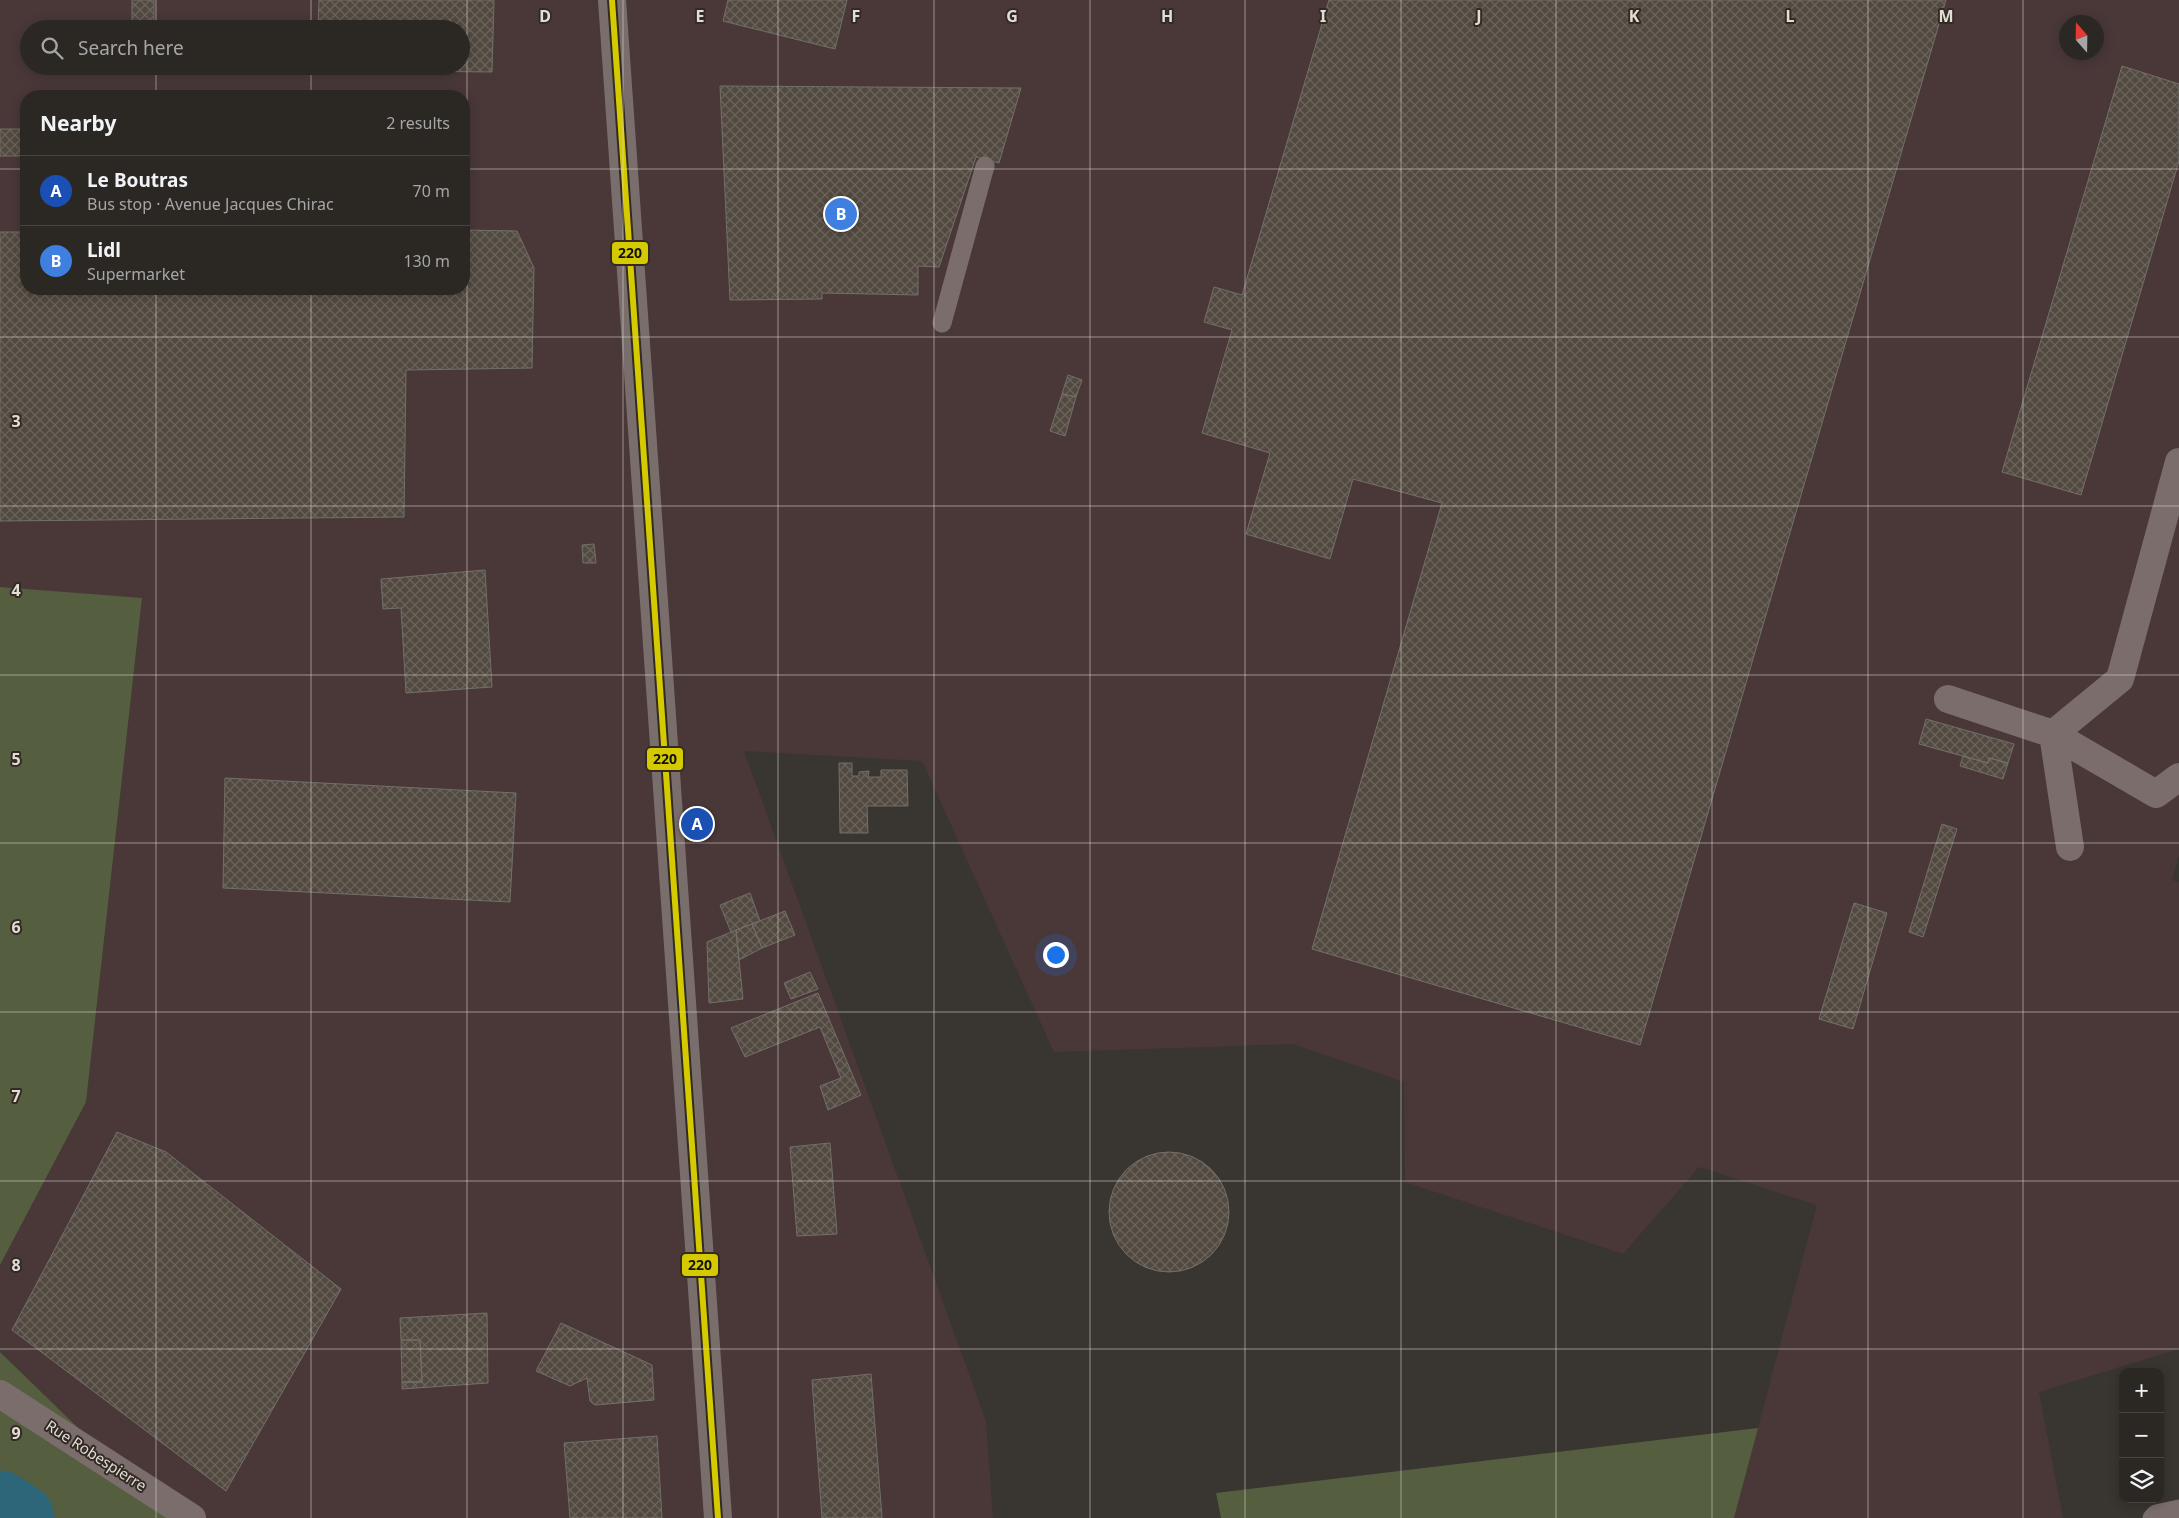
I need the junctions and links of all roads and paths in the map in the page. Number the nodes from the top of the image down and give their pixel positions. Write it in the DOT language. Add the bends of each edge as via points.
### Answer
graph roads {
  1 [pos="612,0"];
  2 [pos="985,166"];
  3 [pos="942,323"];
  4 [pos="2179,462"];
  5 [pos="1948,698"];
  6 [pos="2053,734"];
  7 [pos="2179,778"];
  8 [pos="2070,848"];
  9 [pos="0,1394"];
  10 [pos="2179,1509"];
  11 [pos="192,1518"];
  12 [pos="718,1518"];
  13 [pos="2152,1518"];
  1 -- 12 [label="main road"];
  2 -- 3 [label="lane"];
  4 -- 6 [label="street" via="2120,679"];
  5 -- 6 [label="street"];
  6 -- 7 [label="street" via="2156,794"];
  6 -- 8 [label="street"];
  9 -- 11 [label="street, Rue Robespierre"];
  10 -- 13 [label="lane" via="2156,1514"];
}
